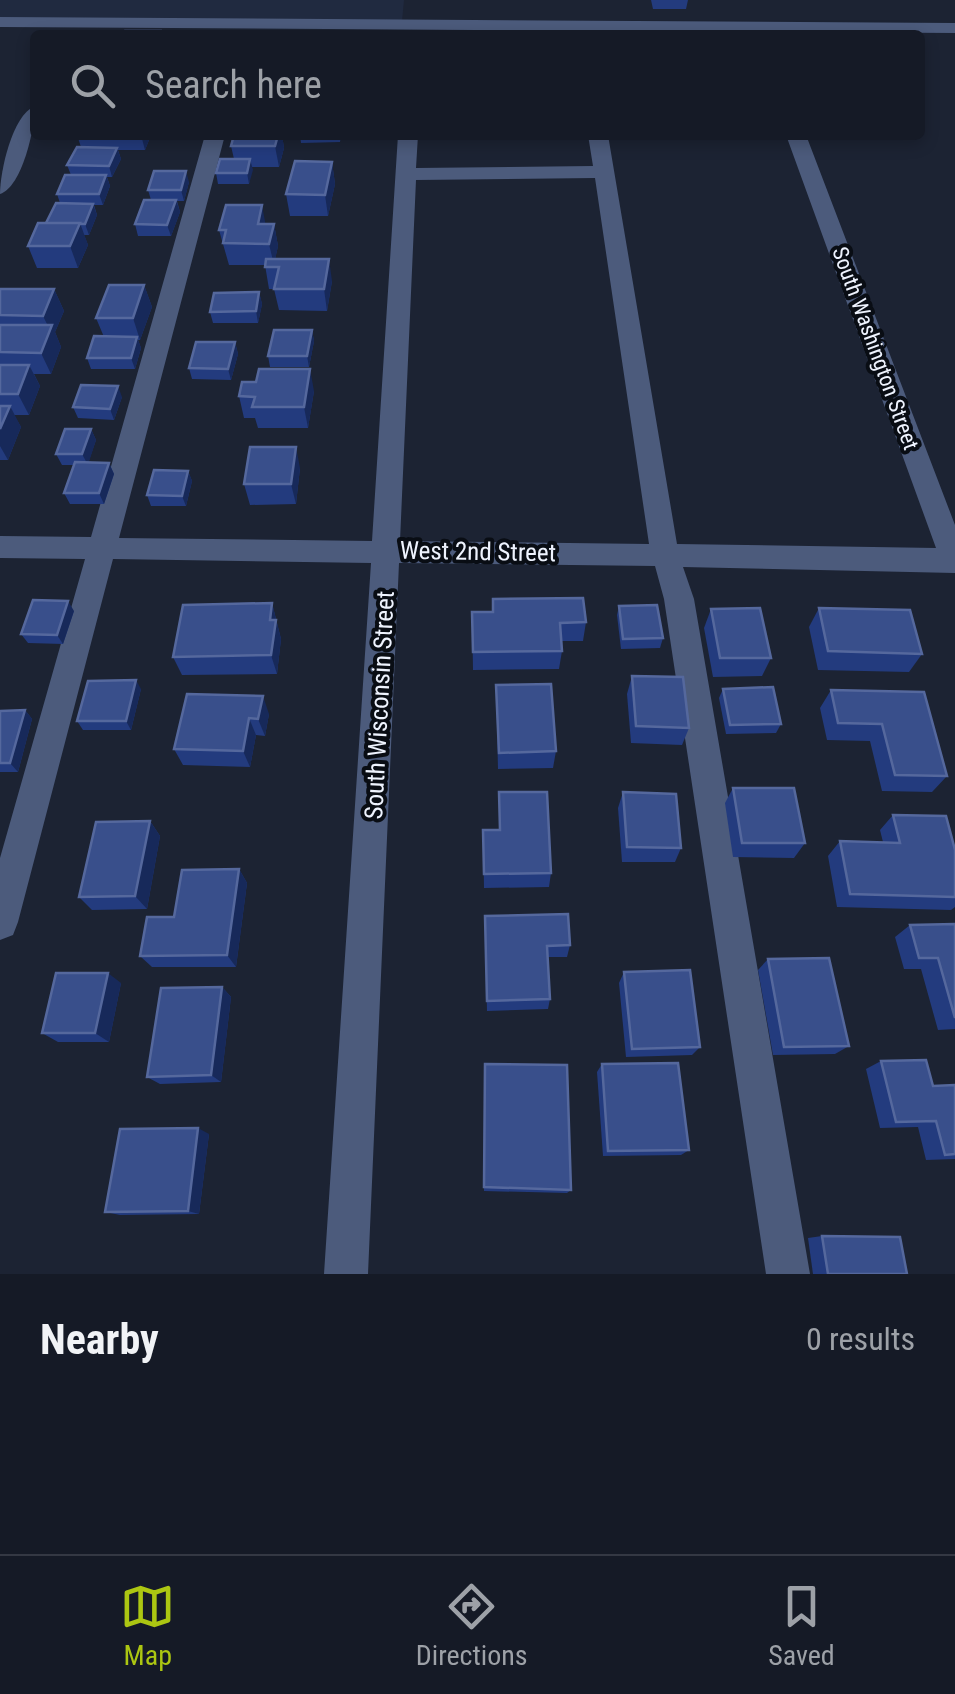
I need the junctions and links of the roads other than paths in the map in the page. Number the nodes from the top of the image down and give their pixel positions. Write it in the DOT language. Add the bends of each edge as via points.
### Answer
graph roads {
  1 [pos="89,0"];
  2 [pos="414,0"];
  3 [pos="0,22"];
  4 [pos="582,25"];
  5 [pos="755,25"];
  6 [pos="955,28"];
  7 [pos="73,29"];
  8 [pos="243,30"];
  9 [pos="413,30"];
  10 [pos="30,123"];
  11 [pos="214,140"];
  12 [pos="408,140"];
  13 [pos="599,140"];
  14 [pos="798,140"];
  15 [pos="604,172"];
  16 [pos="406,174"];
  17 [pos="0,188"];
  18 [pos="0,547"];
  19 [pos="103,548"];
  20 [pos="388,549"];
  21 [pos="664,554"];
  22 [pos="955,560"];
  23 [pos="0,922"];
  24 [pos="346,1274"];
  25 [pos="788,1274"];
  1 -- 7 [label="street"];
  2 -- 9 [label="street"];
  3 -- 7 [label="street"];
  4 -- 5 [label="street"];
  4 -- 9 [label="street"];
  5 -- 6 [label="street" via="929,21"];
  7 -- 8 [label="street"];
  8 -- 9 [label="street"];
  10 -- 17 [label="street"];
  11 -- 19 [label="street"];
  12 -- 16 [label="street, South Wisconsin Street"];
  13 -- 15 [label="street"];
  14 -- 22 [label="street, South Washington Street"];
  15 -- 16 [label="street"];
  15 -- 21 [label="street"];
  16 -- 20 [label="street, South Wisconsin Street"];
  18 -- 19 [label="street, West 2nd Street"];
  19 -- 20 [label="street, West 2nd Street"];
  19 -- 23 [label="street"];
  20 -- 21 [label="street, West 2nd Street"];
  20 -- 24 [label="street, South Wisconsin Street"];
  21 -- 22 [label="street, West 2nd Street"];
  21 -- 25 [label="street" via="679,599"];
}
